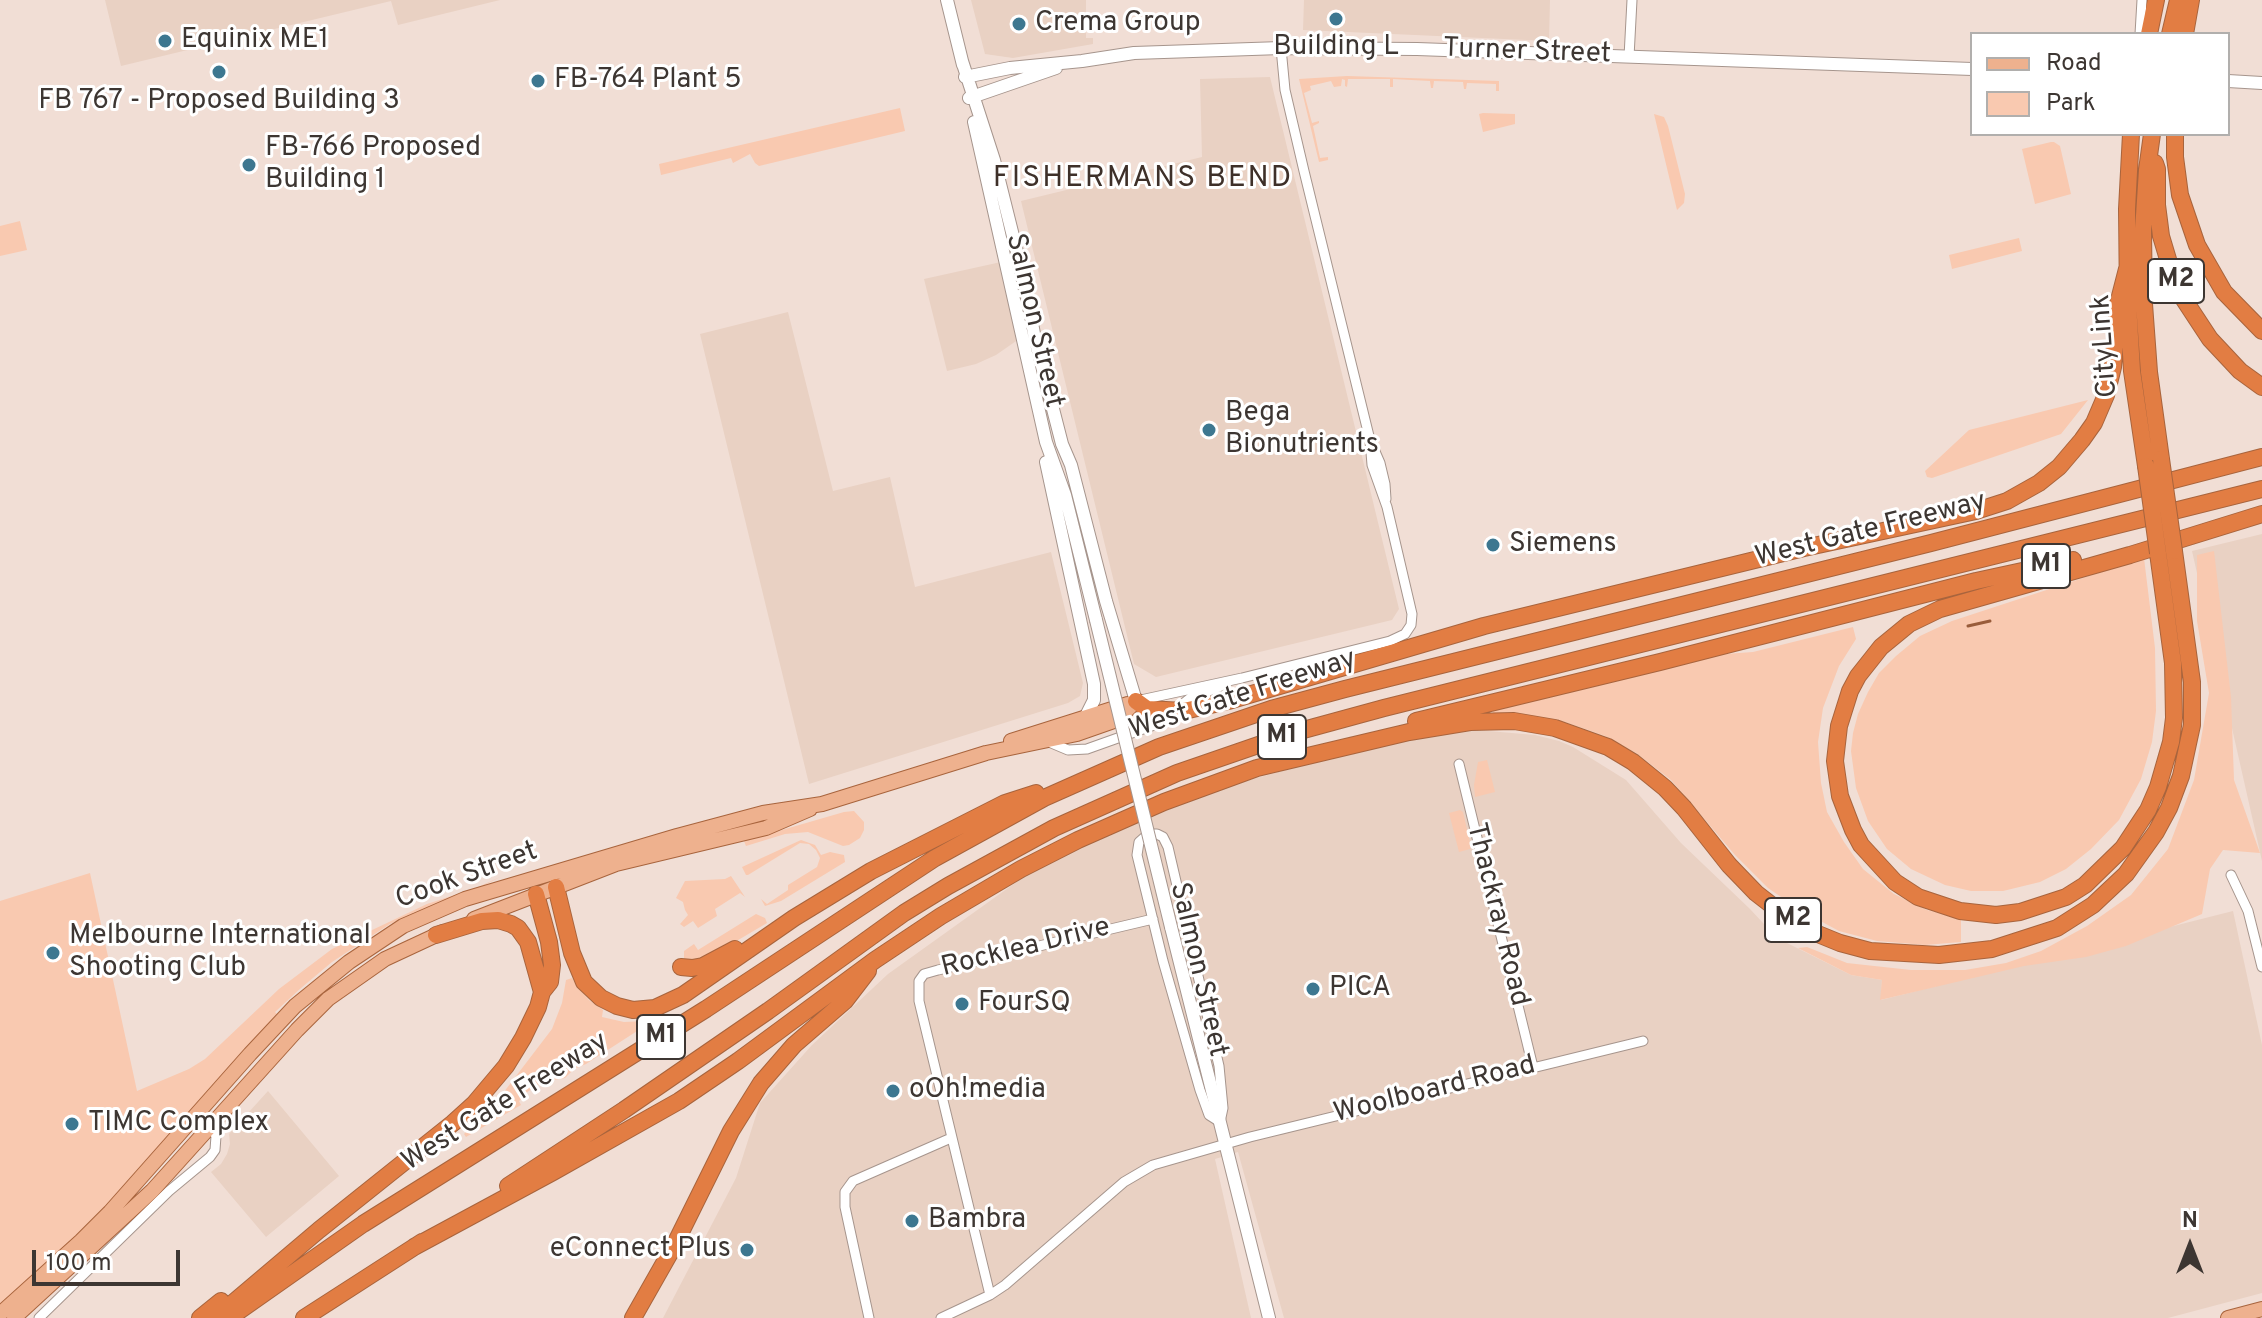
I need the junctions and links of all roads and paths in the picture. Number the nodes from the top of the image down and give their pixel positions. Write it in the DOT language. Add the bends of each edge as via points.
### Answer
graph roads {
  1 [pos="947,0"];
  2 [pos="1632,0"];
  3 [pos="2142,0"];
  4 [pos="2156,0"];
  5 [pos="2178,0"];
  6 [pos="2191,0"];
  7 [pos="2140,32"];
  8 [pos="2149,32"];
  9 [pos="2170,32"];
  10 [pos="2185,32"];
  11 [pos="1281,48"];
  12 [pos="1629,57"];
  13 [pos="1082,61"];
  14 [pos="1970,69"];
  15 [pos="966,77"];
  16 [pos="2230,81"];
  17 [pos="2262,83"];
  18 [pos="971,98"];
  19 [pos="2131,136"];
  20 [pos="2175,136"];
  21 [pos="2151,140"];
  22 [pos="1010,250"];
  23 [pos="2130,304"];
  24 [pos="2262,331"];
  25 [pos="2262,387"];
  26 [pos="1046,442"];
  27 [pos="1062,444"];
  28 [pos="2262,457"];
  29 [pos="2262,489"];
  30 [pos="1065,495"];
  31 [pos="2262,514"];
  32 [pos="2217,527"];
  33 [pos="2166,552"];
  34 [pos="1631,591"];
  35 [pos="1125,662"];
  36 [pos="1092,674"];
  37 [pos="1242,678"];
  38 [pos="1136,701"];
  39 [pos="1174,711"];
  40 [pos="1085,718"];
  41 [pos="1199,732"];
  42 [pos="1043,742"];
  43 [pos="986,753"];
  44 [pos="1459,764"];
  45 [pos="1257,768"];
  46 [pos="1101,771"];
  47 [pos="2231,875"];
  48 [pos="554,880"];
  49 [pos="534,887"];
  50 [pos="794,918"];
  51 [pos="1153,919"];
  52 [pos="436,935"];
  53 [pos="875,960"];
  54 [pos="681,967"];
  55 [pos="2262,967"];
  56 [pos="542,992"];
  57 [pos="1643,1041"];
  58 [pos="1533,1067"];
  59 [pos="195,1116"];
  60 [pos="1220,1122"];
  61 [pos="210,1128"];
  62 [pos="951,1138"];
  63 [pos="1226,1144"];
  64 [pos="396,1168"];
  65 [pos="414,1247"];
  66 [pos="87,1252"];
  67 [pos="86,1273"];
  68 [pos="650,1285"];
  69 [pos="990,1295"];
  70 [pos="2262,1309"];
  71 [pos="0,1314"];
  72 [pos="14,1318"];
  73 [pos="39,1318"];
  74 [pos="200,1318"];
  75 [pos="215,1318"];
  76 [pos="229,1318"];
  77 [pos="304,1318"];
  78 [pos="624,1318"];
  79 [pos="633,1318"];
  80 [pos="869,1318"];
  81 [pos="941,1318"];
  82 [pos="1269,1318"];
  83 [pos="2228,1318"];
  1 -- 15 [label="street, Salmon Street"];
  2 -- 12 [label="street"];
  3 -- 7 [label="street"];
  4 -- 8 [label="highway"];
  5 -- 9 [label="highway"];
  6 -- 10 [label="highway"];
  11 -- 12 [label="street, Turner Street"];
  11 -- 13 [label="street, Turner Street" via="1157,51"];
  11 -- 37 [label="street" via="1285,90 1385,484 1411,625 1396,639"];
  12 -- 14 [label="street, Turner Street"];
  13 -- 15 [label="street, Turner Street"];
  13 -- 18 [label="street, Turner Street"];
  15 -- 18 [label="street, Salmon Street"];
  16 -- 17 [label="street"];
  18 -- 22 [label="street, Salmon Street"];
  19 -- 23 [label="highway, CityLink / M2"];
  20 -- 24 [label="highway, M2" via="2180,195 2197,245 2224,292"];
  21 -- 23 [label="highway, CityLink / M2"];
  21 -- 25 [label="highway, M2" via="2161,236 2173,276 2210,339"];
  22 -- 26 [label="street, Salmon Street"];
  22 -- 27 [label="street, Salmon Street"];
  23 -- 33 [label="highway, CityLink / M2, bridge" via="2149,372 2153,463"];
  23 -- 34 [label="highway, M2" via="2094,423 2059,467 2025,492 1976,511"];
  26 -- 30 [label="street, Salmon Street"];
  26 -- 36 [label="street, Salmon Street"];
  27 -- 30 [label="street, Salmon Street"];
  27 -- 35 [label="street, Salmon Street"];
  28 -- 41 [label="highway, West Gate Freeway / M1" via="1345,689"];
  29 -- 65 [label="highway, West Gate Freeway / M1" via="1384,708 1177,773 1054,828 904,913 624,1110"];
  30 -- 60 [label="street, Salmon Street, bridge"];
  31 -- 32 [label="highway, M1"];
  32 -- 33 [label="highway, M2" via="1940,609 1892,636 1858,676 1843,709 1835,761 1846,815 1861,845 1895,882 1918,897 1960,911 2020,912 2066,897 2123,848 2148,810 2171,742 2173,663"];
  32 -- 45 [label="highway, M1" via="1976,581 1475,706"];
  33 -- 45 [label="highway, M2" via="2188,638 2193,691 2188,753 2169,808 2126,874 2093,905 2057,928 1992,949 1901,954 1870,951 1813,932 1756,893 1652,777 1608,747 1555,728 1498,721 1449,725"];
  34 -- 39 [label="highway, M2" via="1445,637 1228,701"];
  34 -- 41 [label="highway, M2" via="1262,702"];
  35 -- 36 [label="street" via="1114,675"];
  35 -- 38 [label="street, Salmon Street"];
  36 -- 40 [label="street, Salmon Street" via="1094,700"];
  37 -- 38 [label="street"];
  37 -- 39 [label="street, Cook Street" via="1193,696"];
  38 -- 39 [label="highway, M2" via="1147,709"];
  38 -- 40 [label="main road, Cook Street"];
  38 -- 42 [label="main road, Cook Street" via="1108,724"];
  39 -- 42 [label="street, Cook Street" via="1157,724 1078,751"];
  40 -- 43 [label="main road, Cook Street"];
  41 -- 46 [label="highway, West Gate Freeway / M1"];
  42 -- 43 [label="main road, Cook Street"];
  43 -- 48 [label="main road, Cook Street"];
  44 -- 58 [label="street, Thackray Road"];
  45 -- 53 [label="highway, M1" via="1101,830 999,882"];
  46 -- 50 [label="highway" via="1005,803 871,871"];
  46 -- 76 [label="highway, West Gate Freeway / M1" via="935,858 363,1224"];
  47 -- 55 [label="street" via="2248,911"];
  48 -- 49 [label="main road, Cook Street"];
  48 -- 50 [label="highway" via="580,975 601,998 633,1010 674,1000"];
  49 -- 52 [label="main road, Cook Street"];
  49 -- 56 [label="highway" via="552,965 550,982"];
  49 -- 59 [label="main road, Cook Street" via="465,899 403,926 363,952 283,1018"];
  50 -- 54 [label="highway" via="703,966"];
  51 -- 60 [label="street, Salmon Street" via="1200,1090 1209,1115"];
  51 -- 60 [label="street, Salmon Street" via="1137,850 1142,838 1153,833 1166,840 1179,892 1219,1066"];
  51 -- 62 [label="street, Rocklea Drive" via="924,974 919,1001"];
  52 -- 56 [label="highway" via="482,921 511,924 528,942"];
  52 -- 61 [label="main road, Cook Street" via="385,959 328,999"];
  53 -- 65 [label="highway, M1" via="679,1101"];
  53 -- 68 [label="highway" via="845,1001 794,1045 761,1083"];
  56 -- 64 [label="highway" via="523,1038 486,1091"];
  57 -- 58 [label="street, Woolboard Road"];
  58 -- 63 [label="street, Woolboard Road"];
  59 -- 61 [label="street"];
  59 -- 71 [label="main road, Cook Street" via="91,1231"];
  60 -- 63 [label="street, Salmon Street"];
  61 -- 66 [label="main road, Cook Street"];
  61 -- 67 [label="street" via="216,1136 210,1157"];
  62 -- 69 [label="street, Rocklea Drive"];
  62 -- 80 [label="street" via="853,1181 845,1192"];
  63 -- 69 [label="street" via="1132,1176"];
  63 -- 82 [label="street, Salmon Street"];
  64 -- 74 [label="highway" via="379,1172 338,1203"];
  64 -- 75 [label="highway"];
  65 -- 77 [label="highway, West Gate Freeway / M1"];
  66 -- 67 [label="street"];
  66 -- 72 [label="main road, Cook Street"];
  67 -- 73 [label="street"];
  68 -- 78 [label="highway"];
  68 -- 79 [label="highway"];
  69 -- 81 [label="street"];
  70 -- 83 [label="main road"];
}
